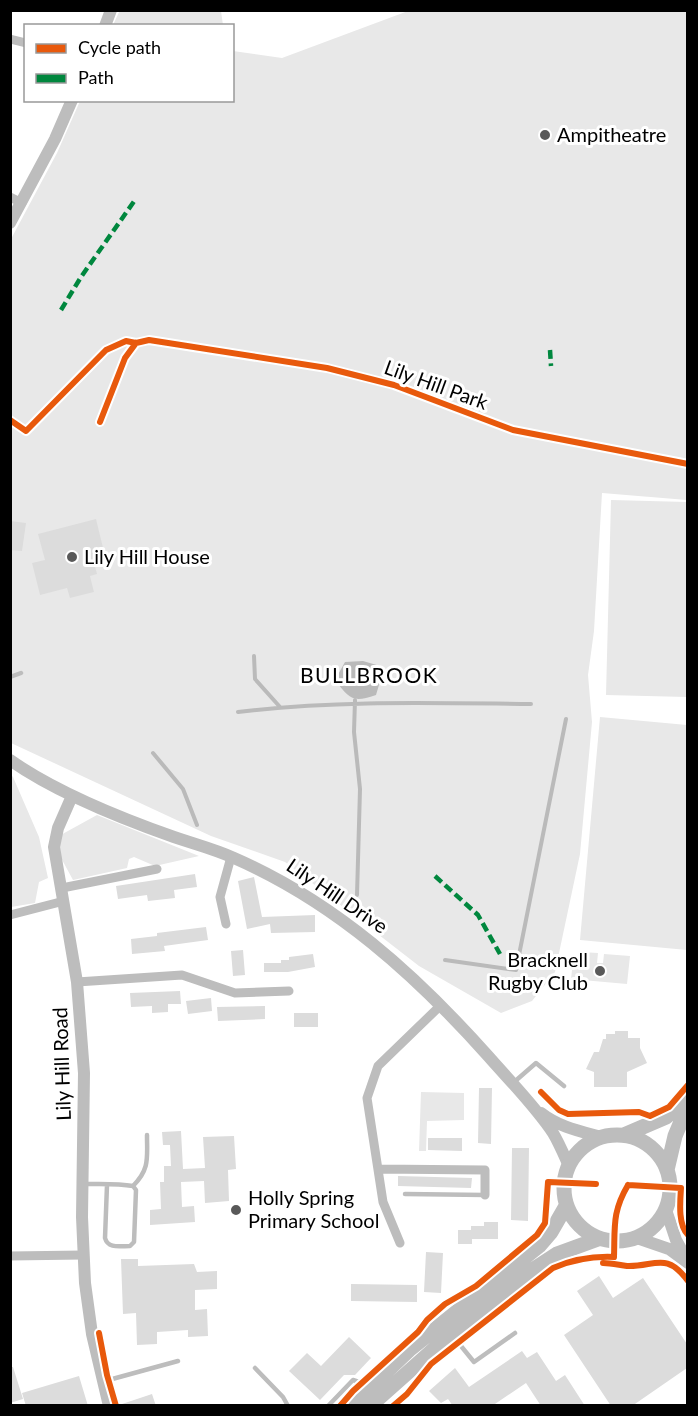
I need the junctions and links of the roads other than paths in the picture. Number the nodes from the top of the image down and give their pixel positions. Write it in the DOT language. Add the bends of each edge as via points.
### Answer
graph roads {
  1 [pos="71,102"];
  2 [pos="16,200"];
  3 [pos="10,223"];
  4 [pos="10,420"];
  5 [pos="26,431"];
  6 [pos="21,674"];
  7 [pos="10,677"];
  8 [pos="10,760"];
  9 [pos="72,796"];
  10 [pos="231,857"];
  11 [pos="157,869"];
  12 [pos="62,888"];
  13 [pos="64,901"];
  14 [pos="10,915"];
  15 [pos="226,924"];
  16 [pos="77,982"];
  17 [pos="288,991"];
  18 [pos="441,1005"];
  19 [pos="512,1084"];
  20 [pos="564,1086"];
  21 [pos="687,1098"];
  22 [pos="529,1103"];
  23 [pos="687,1105"];
  24 [pos="147,1135"];
  25 [pos="624,1135"];
  26 [pos="601,1137"];
  27 [pos="569,1166"];
  28 [pos="378,1169"];
  29 [pos="667,1170"];
  30 [pos="82,1184"];
  31 [pos="107,1185"];
  32 [pos="133,1186"];
  33 [pos="405,1194"];
  34 [pos="485,1195"];
  35 [pos="566,1206"];
  36 [pos="666,1210"];
  37 [pos="637,1238"];
  38 [pos="598,1239"];
  39 [pos="400,1243"];
  40 [pos="83,1255"];
  41 [pos="10,1256"];
  42 [pos="687,1262"];
  43 [pos="515,1333"];
  44 [pos="451,1334"];
  45 [pos="178,1361"];
  46 [pos="255,1368"];
  47 [pos="102,1382"];
  48 [pos="369,1386"];
  49 [pos="108,1406"];
  50 [pos="288,1406"];
  51 [pos="328,1406"];
  52 [pos="350,1406"];
  53 [pos="370,1406"];
  1 -- 2 [label="street" via="55,139"];
  2 -- 3 [label="street"];
  4 -- 5 [label="lane"];
  6 -- 7 [label="lane"];
  8 -- 9 [label="street"];
  9 -- 10 [label="street, Lily Hill Drive"];
  9 -- 12 [label="street, Lily Hill Road" via="54,847"];
  10 -- 15 [label="street" via="220,897"];
  10 -- 18 [label="street, Lily Hill Drive" via="293,886 349,924"];
  11 -- 12 [label="street"];
  12 -- 13 [label="street, Lily Hill Road"];
  13 -- 14 [label="street"];
  13 -- 16 [label="street, Lily Hill Road"];
  16 -- 17 [label="street" via="182,975 235,993"];
  16 -- 30 [label="street, Lily Hill Road" via="84,1073"];
  18 -- 19 [label="street, Lily Hill Drive"];
  18 -- 28 [label="street" via="378,1066 367,1098"];
  19 -- 20 [label="lane" via="536,1064"];
  19 -- 22 [label="street, Lily Hill Drive"];
  21 -- 25 [label="main road" via="666,1117"];
  22 -- 26 [label="street, Lily Hill Drive" via="557,1124"];
  22 -- 27 [label="street, Lily Hill Drive" via="553,1133"];
  23 -- 29 [label="main road"];
  24 -- 32 [label="lane" via="146,1171"];
  25 -- 26 [label="main road"];
  25 -- 29 [label="main road" via="652,1146"];
  26 -- 27 [label="main road" via="584,1147"];
  27 -- 35 [label="main road" via="564,1189"];
  28 -- 34 [label="street" via="485,1170"];
  28 -- 39 [label="street" via="383,1202"];
  29 -- 36 [label="main road"];
  30 -- 31 [label="lane"];
  30 -- 40 [label="street, Lily Hill Road"];
  31 -- 32 [label="lane"];
  31 -- 32 [label="lane" via="105,1238 111,1246 130,1246 134,1242"];
  33 -- 34 [label="lane"];
  35 -- 38 [label="main road" via="580,1227"];
  35 -- 48 [label="main road" via="538,1246"];
  36 -- 37 [label="main road" via="651,1231"];
  36 -- 42 [label="street"];
  37 -- 38 [label="main road" via="620,1242"];
  37 -- 42 [label="street" via="669,1249"];
  38 -- 44 [label="main road" via="544,1262"];
  40 -- 41 [label="street"];
  40 -- 47 [label="street, Lily Hill Road"];
  43 -- 44 [label="lane" via="474,1362"];
  44 -- 53 [label="main road"];
  45 -- 47 [label="lane"];
  46 -- 50 [label="lane"];
  47 -- 49 [label="street, Lily Hill Road"];
  48 -- 51 [label="lane" via="353,1380"];
  48 -- 52 [label="main road"];
}
